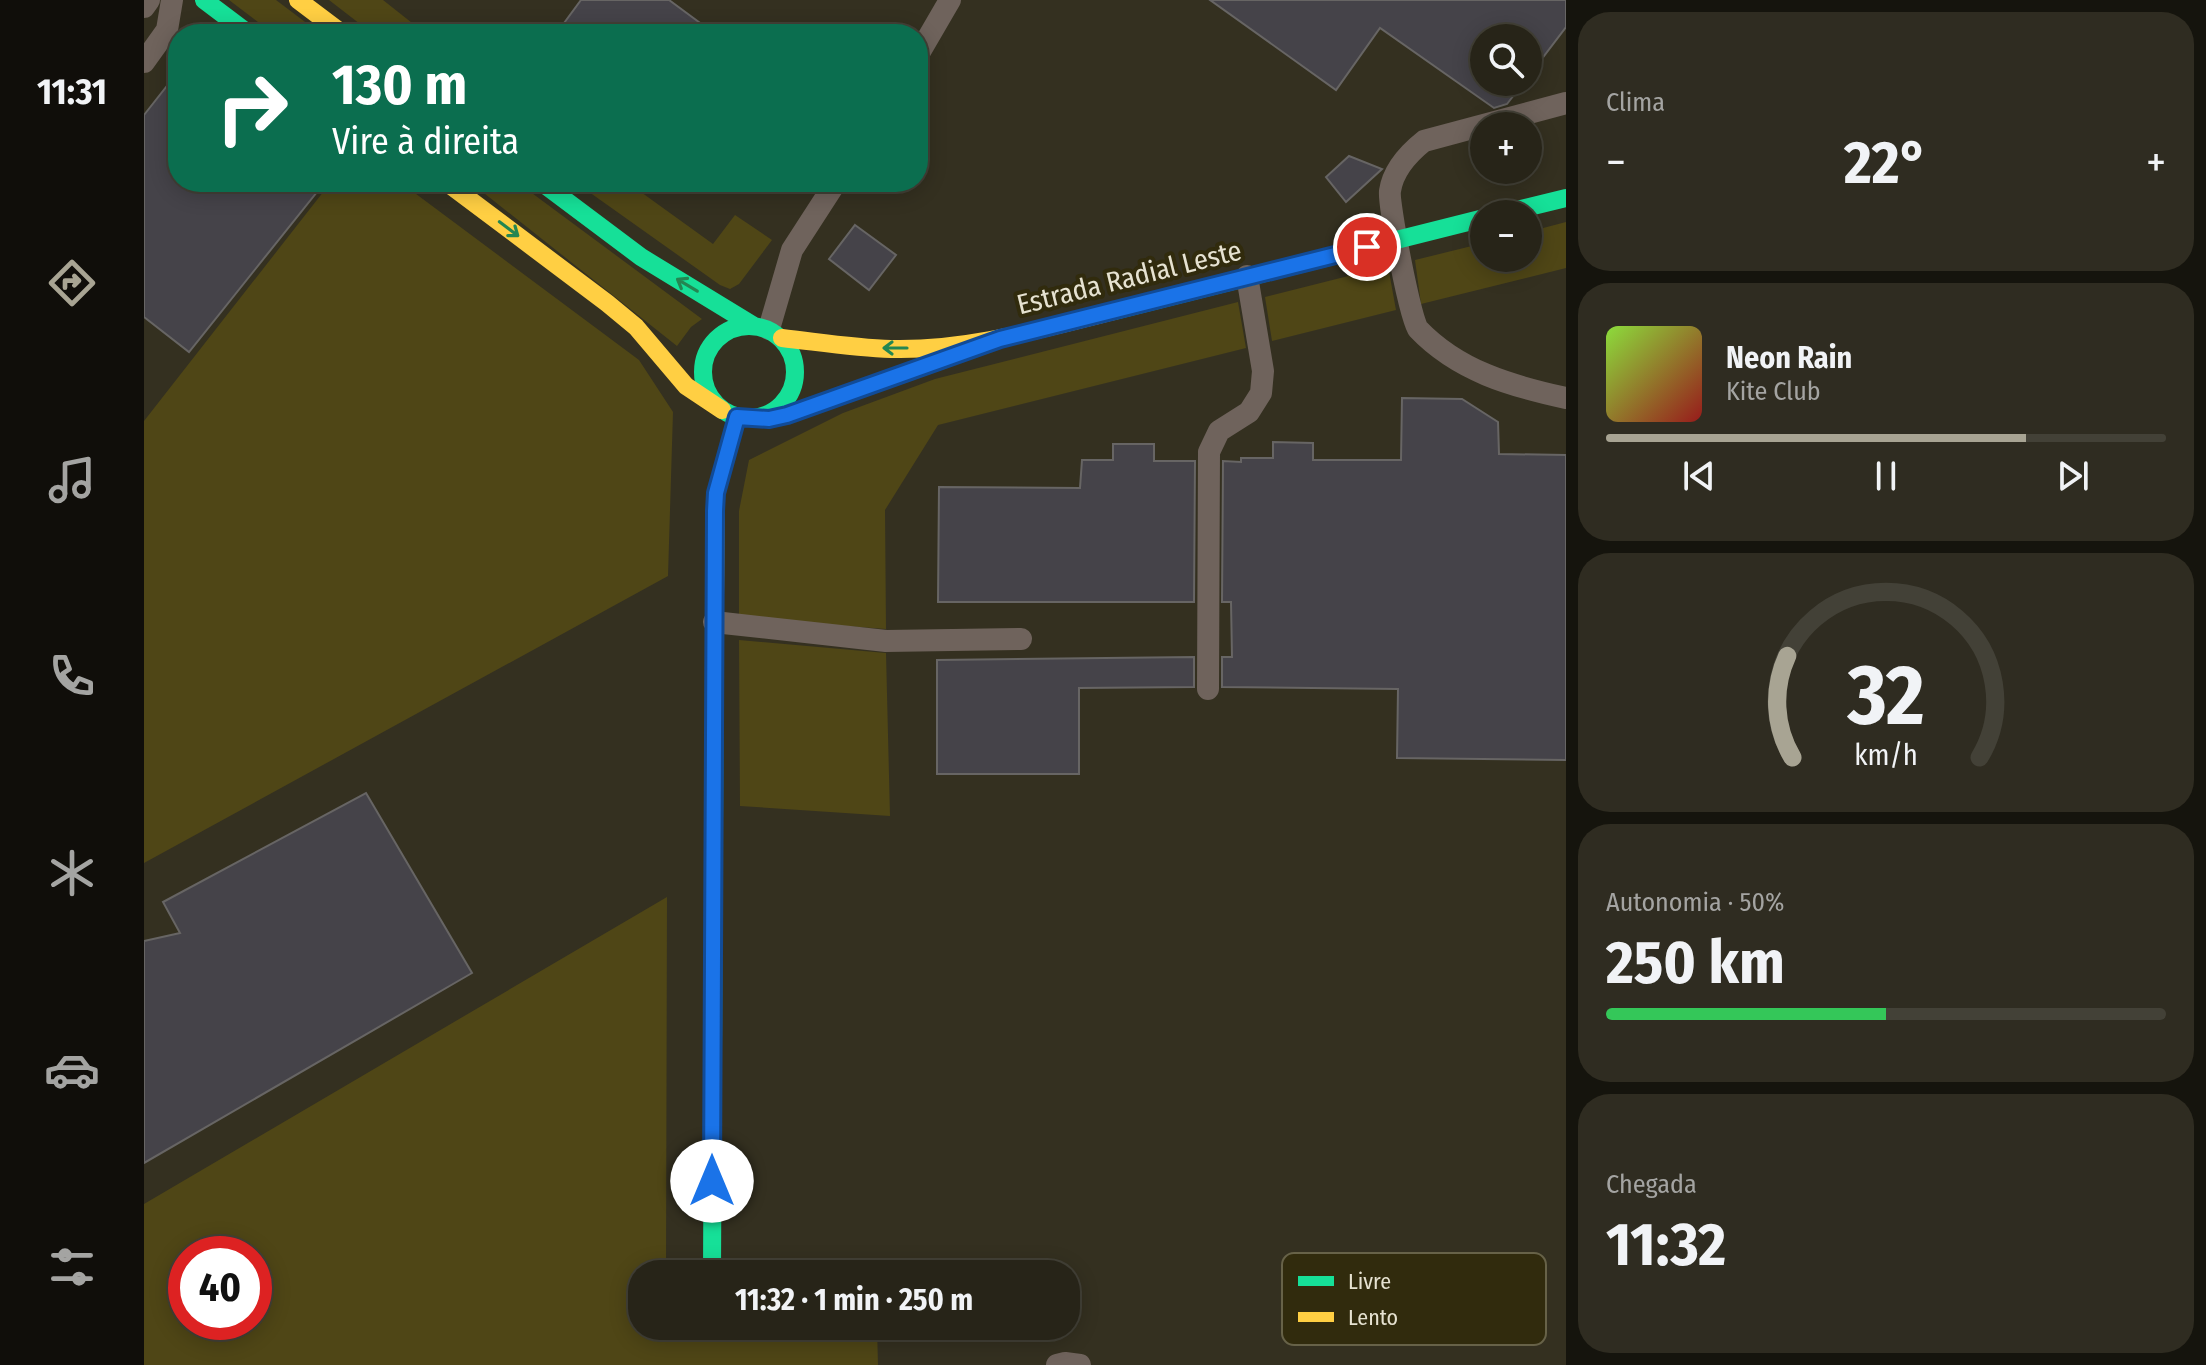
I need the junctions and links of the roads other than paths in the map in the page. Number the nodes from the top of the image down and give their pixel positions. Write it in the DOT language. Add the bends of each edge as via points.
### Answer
graph roads {
  1 [pos="149,0"];
  2 [pos="172,0"];
  3 [pos="204,0"];
  4 [pos="298,0"];
  5 [pos="950,0"];
  6 [pos="144,7"];
  7 [pos="236,24"];
  8 [pos="330,24"];
  9 [pos="928,38"];
  10 [pos="144,62"];
  11 [pos="1566,103"];
  12 [pos="459,192"];
  13 [pos="554,192"];
  14 [pos="830,192"];
  15 [pos="1566,198"];
  16 [pos="1542,204"];
  17 [pos="1470,221"];
  18 [pos="1397,239"];
  19 [pos="1247,276"];
  20 [pos="768,331"];
  21 [pos="1000,339"];
  22 [pos="1566,398"];
  23 [pos="737,415"];
  24 [pos="714,622"];
  25 [pos="1021,639"];
  26 [pos="1208,689"];
  27 [pos="712,1260"];
  28 [pos="1057,1365"];
  29 [pos="1080,1365"];
  1 -- 6 [label="lane"];
  2 -- 10 [label="lane" via="167,30"];
  3 -- 7 [label="street"];
  4 -- 8 [label="street"];
  5 -- 9 [label="lane"];
  11 -- 18 [label="lane" via="1424,141 1397,171 1389,192"];
  12 -- 23 [label="street, one-way" via="636,327 686,386"];
  20 -- 13 [label="street, Estrada Radial Leste, one-way" via="641,257"];
  14 -- 20 [label="lane" via="792,250"];
  15 -- 16 [label="street"];
  17 -- 18 [label="street, Estrada Radial Leste"];
  18 -- 19 [label="street, Estrada Radial Leste"];
  18 -- 22 [label="lane" via="1415,326 1481,374"];
  19 -- 21 [label="street, Estrada Radial Leste"];
  19 -- 26 [label="lane" via="1263,371 1261,393 1249,412 1219,431 1209,452"];
  21 -- 20 [label="street, Estrada Radial Leste, one-way" via="892,349"];
  20 -- 23 [label="street" via="791,351 795,381 790,395 767,415"];
  20 -- 23 [label="street" via="739,326 724,332 705,356 704,386 712,400"];
  21 -- 23 [label="street" via="787,415"];
  23 -- 24 [label="street" via="716,493"];
  24 -- 25 [label="lane" via="886,641"];
  24 -- 27 [label="street"];
  28 -- 29 [label="lane"];
}
